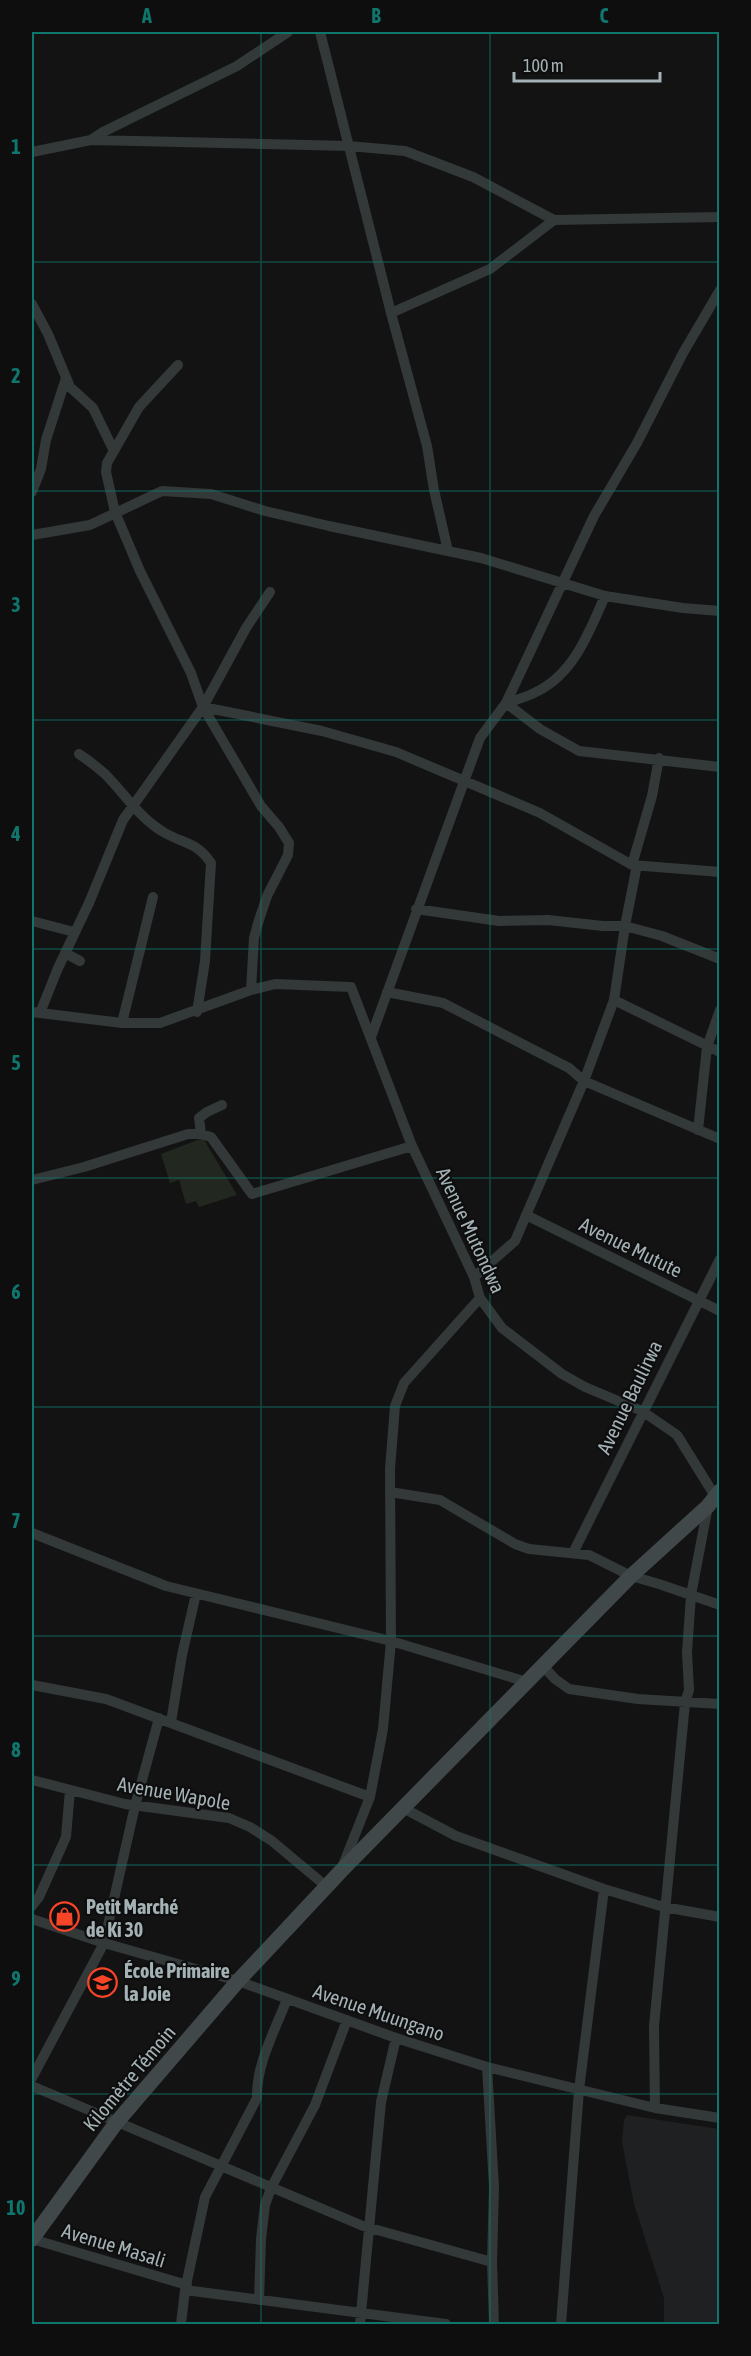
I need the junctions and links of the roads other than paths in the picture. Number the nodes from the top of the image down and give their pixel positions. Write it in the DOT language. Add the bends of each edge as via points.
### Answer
graph roads {
  1 [pos="288,32"];
  2 [pos="320,32"];
  3 [pos="91,140"];
  4 [pos="349,146"];
  5 [pos="32,152"];
  6 [pos="720,217"];
  7 [pos="554,220"];
  8 [pos="720,290"];
  9 [pos="32,304"];
  10 [pos="391,313"];
  11 [pos="178,365"];
  12 [pos="66,378"];
  13 [pos="114,451"];
  14 [pos="32,492"];
  15 [pos="115,512"];
  16 [pos="32,535"];
  17 [pos="448,551"];
  18 [pos="561,584"];
  19 [pos="270,592"];
  20 [pos="605,596"];
  21 [pos="720,611"];
  22 [pos="506,703"];
  23 [pos="203,707"];
  24 [pos="79,754"];
  25 [pos="659,758"];
  26 [pos="720,767"];
  27 [pos="463,782"];
  28 [pos="133,805"];
  29 [pos="635,865"];
  30 [pos="720,872"];
  31 [pos="153,897"];
  32 [pos="416,909"];
  33 [pos="32,921"];
  34 [pos="625,926"];
  35 [pos="74,933"];
  36 [pos="65,953"];
  37 [pos="720,959"];
  38 [pos="80,962"];
  39 [pos="251,990"];
  40 [pos="387,992"];
  41 [pos="614,1000"];
  42 [pos="720,1010"];
  43 [pos="197,1011"];
  44 [pos="36,1012"];
  45 [pos="122,1023"];
  46 [pos="371,1037"];
  47 [pos="707,1047"];
  48 [pos="720,1052"];
  49 [pos="584,1081"];
  50 [pos="222,1105"];
  51 [pos="698,1130"];
  52 [pos="201,1134"];
  53 [pos="720,1139"];
  54 [pos="412,1146"];
  55 [pos="32,1180"];
  56 [pos="526,1215"];
  57 [pos="720,1259"];
  58 [pos="474,1277"];
  59 [pos="480,1298"];
  60 [pos="698,1299"];
  61 [pos="720,1311"];
  62 [pos="642,1411"];
  63 [pos="390,1492"];
  64 [pos="714,1498"];
  65 [pos="32,1533"];
  66 [pos="573,1552"];
  67 [pos="631,1576"];
  68 [pos="196,1594"];
  69 [pos="691,1595"];
  70 [pos="720,1605"];
  71 [pos="390,1641"];
  72 [pos="543,1666"];
  73 [pos="527,1682"];
  74 [pos="32,1685"];
  75 [pos="685,1703"];
  76 [pos="720,1704"];
  77 [pos="159,1718"];
  78 [pos="171,1722"];
  79 [pos="32,1780"];
  80 [pos="70,1790"];
  81 [pos="370,1797"];
  82 [pos="135,1806"];
  83 [pos="403,1808"];
  84 [pos="341,1871"];
  85 [pos="327,1887"];
  86 [pos="604,1889"];
  87 [pos="32,1906"];
  88 [pos="664,1907"];
  89 [pos="720,1917"];
  90 [pos="32,1919"];
  91 [pos="104,1943"];
  92 [pos="238,1981"];
  93 [pos="287,1999"];
  94 [pos="347,2020"];
  95 [pos="396,2038"];
  96 [pos="487,2067"];
  97 [pos="32,2078"];
  98 [pos="32,2086"];
  99 [pos="579,2090"];
  100 [pos="655,2108"];
  101 [pos="720,2118"];
  102 [pos="116,2123"];
  103 [pos="219,2166"];
  104 [pos="271,2188"];
  105 [pos="369,2228"];
  106 [pos="32,2239"];
  107 [pos="492,2262"];
  108 [pos="186,2287"];
  109 [pos="259,2300"];
  110 [pos="361,2313"];
  111 [pos="181,2325"];
  112 [pos="360,2325"];
  113 [pos="446,2325"];
  114 [pos="494,2325"];
  115 [pos="561,2325"];
  1 -- 3 [label="street" via="237,66"];
  2 -- 4 [label="street"];
  3 -- 4 [label="street"];
  3 -- 5 [label="street"];
  4 -- 7 [label="street" via="405,151 473,177"];
  4 -- 10 [label="street"];
  6 -- 7 [label="street"];
  7 -- 10 [label="street" via="490,269"];
  8 -- 18 [label="street" via="594,516"];
  9 -- 12 [label="street"];
  10 -- 17 [label="street" via="428,446"];
  11 -- 13 [label="street" via="140,407"];
  12 -- 13 [label="street" via="70,387 93,408"];
  12 -- 14 [label="street"];
  13 -- 15 [label="street" via="106,468"];
  15 -- 16 [label="street" via="90,525"];
  15 -- 17 [label="street" via="165,490 211,494 265,511"];
  15 -- 23 [label="street" via="187,664"];
  17 -- 18 [label="street"];
  18 -- 20 [label="street"];
  18 -- 22 [label="street"];
  19 -- 23 [label="street"];
  20 -- 21 [label="street"];
  20 -- 22 [label="street" via="576,657 566,669 538,692"];
  22 -- 25 [label="street" via="540,729 579,751"];
  22 -- 27 [label="street" via="480,738"];
  23 -- 27 [label="street" via="321,731 385,749"];
  23 -- 28 [label="street"];
  23 -- 39 [label="street" via="261,806 289,843 288,855 267,896 256,930"];
  24 -- 28 [label="street" via="104,773"];
  25 -- 26 [label="street"];
  25 -- 29 [label="street"];
  27 -- 29 [label="street" via="540,813"];
  27 -- 32 [label="street"];
  28 -- 35 [label="street" via="114,837"];
  28 -- 43 [label="street" via="165,834 204,852 211,863 205,962"];
  29 -- 30 [label="street"];
  29 -- 34 [label="street"];
  31 -- 45 [label="street"];
  32 -- 34 [label="street" via="499,921"];
  32 -- 40 [label="street"];
  33 -- 35 [label="street"];
  34 -- 37 [label="street"];
  34 -- 41 [label="street"];
  35 -- 36 [label="street"];
  36 -- 38 [label="street"];
  36 -- 44 [label="street"];
  39 -- 43 [label="street"];
  39 -- 46 [label="street, Avenue Mutondwa" via="275,984 351,987"];
  40 -- 46 [label="street"];
  40 -- 49 [label="street" via="443,1003 568,1068"];
  41 -- 47 [label="street"];
  41 -- 49 [label="street"];
  42 -- 47 [label="street"];
  43 -- 45 [label="street" via="160,1023"];
  44 -- 45 [label="street"];
  46 -- 54 [label="street, Avenue Mutondwa"];
  47 -- 48 [label="street"];
  47 -- 51 [label="street"];
  49 -- 51 [label="street"];
  49 -- 56 [label="street"];
  50 -- 52 [label="street" via="199,1118"];
  51 -- 53 [label="street"];
  52 -- 54 [label="street" via="211,1137 252,1194"];
  52 -- 55 [label="street" via="188,1134"];
  54 -- 58 [label="street, Avenue Mutondwa"];
  56 -- 58 [label="street" via="515,1241"];
  56 -- 60 [label="street, Avenue Mutute"];
  57 -- 60 [label="street, Avenue Baulirwa"];
  58 -- 59 [label="street, Avenue Mutondwa"];
  59 -- 62 [label="street, Avenue Mutondwa" via="502,1328 562,1374"];
  59 -- 63 [label="street" via="398,1393"];
  60 -- 61 [label="street, Avenue Mutute"];
  60 -- 62 [label="street, Avenue Baulirwa"];
  62 -- 64 [label="street, Avenue Mutondwa" via="677,1435"];
  62 -- 66 [label="street, Avenue Baulirwa"];
  63 -- 66 [label="street" via="440,1500 522,1546"];
  63 -- 71 [label="street"];
  64 -- 67 [label="main road, Kilomètre Témoin"];
  64 -- 69 [label="street"];
  65 -- 68 [label="street"];
  66 -- 67 [label="street" via="600,1559"];
  67 -- 69 [label="street"];
  67 -- 72 [label="main road, Kilomètre Témoin"];
  68 -- 71 [label="street"];
  68 -- 78 [label="street"];
  69 -- 70 [label="street"];
  69 -- 75 [label="street"];
  71 -- 73 [label="street"];
  71 -- 81 [label="street" via="383,1729"];
  72 -- 73 [label="main road, Kilomètre Témoin"];
  72 -- 75 [label="street" via="569,1689"];
  73 -- 83 [label="main road, Kilomètre Témoin"];
  74 -- 77 [label="street" via="106,1699"];
  75 -- 76 [label="street"];
  75 -- 88 [label="street"];
  77 -- 78 [label="street"];
  77 -- 82 [label="street"];
  78 -- 81 [label="street"];
  79 -- 80 [label="street, Avenue Wapole"];
  80 -- 82 [label="street, Avenue Wapole"];
  80 -- 87 [label="street" via="66,1837"];
  81 -- 84 [label="street"];
  82 -- 85 [label="street, Avenue Wapole" via="229,1818 272,1841"];
  82 -- 91 [label="street"];
  83 -- 84 [label="main road, Kilomètre Témoin"];
  83 -- 86 [label="street" via="456,1836"];
  84 -- 85 [label="main road, Kilomètre Témoin"];
  85 -- 92 [label="main road, Kilomètre Témoin"];
  86 -- 88 [label="street"];
  86 -- 99 [label="street"];
  88 -- 89 [label="street"];
  88 -- 100 [label="street" via="654,2026"];
  90 -- 91 [label="street, Avenue Muungano"];
  91 -- 92 [label="street, Avenue Muungano"];
  91 -- 97 [label="street"];
  92 -- 93 [label="street, Avenue Muungano"];
  92 -- 102 [label="main road, Kilomètre Témoin"];
  93 -- 94 [label="street, Avenue Muungano"];
  93 -- 103 [label="street" via="262,2061 257,2098"];
  94 -- 95 [label="street, Avenue Muungano"];
  94 -- 104 [label="street" via="315,2105"];
  95 -- 96 [label="street, Avenue Muungano"];
  95 -- 105 [label="street" via="381,2102"];
  96 -- 99 [label="street, Avenue Muungano"];
  96 -- 107 [label="street" via="494,2187"];
  98 -- 102 [label="street"];
  99 -- 100 [label="street, Avenue Muungano"];
  99 -- 115 [label="street"];
  100 -- 101 [label="street, Avenue Muungano"];
  102 -- 103 [label="street"];
  102 -- 106 [label="main road, Kilomètre Témoin"];
  103 -- 104 [label="street"];
  103 -- 108 [label="street" via="201,2209"];
  104 -- 105 [label="street"];
  104 -- 109 [label="street" via="262,2221"];
  105 -- 107 [label="street"];
  105 -- 110 [label="street"];
  106 -- 108 [label="street, Avenue Masali"];
  107 -- 114 [label="street"];
  108 -- 109 [label="street, Avenue Masali"];
  108 -- 111 [label="street"];
  109 -- 110 [label="street, Avenue Masali"];
  110 -- 112 [label="street"];
  110 -- 113 [label="street, Avenue Masali"];
}
